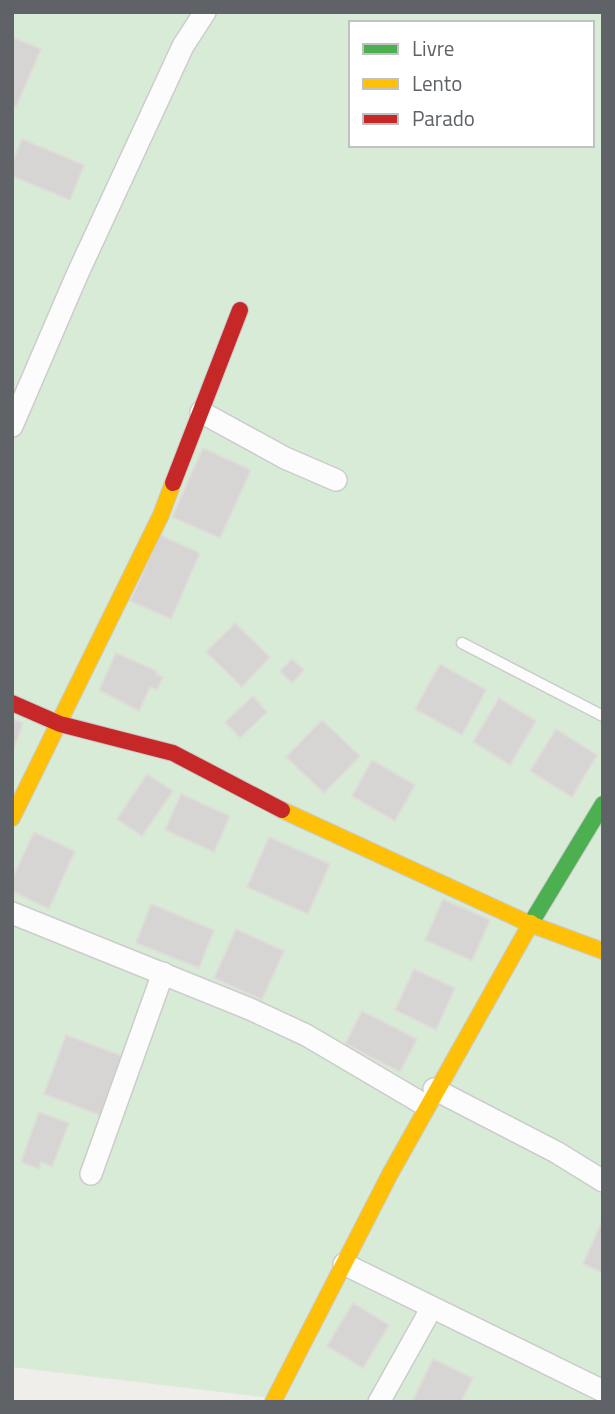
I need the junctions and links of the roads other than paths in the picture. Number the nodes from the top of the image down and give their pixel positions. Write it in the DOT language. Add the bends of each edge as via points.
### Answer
graph roads {
  1 [pos="205,12"];
  2 [pos="240,310"];
  3 [pos="201,412"];
  4 [pos="12,426"];
  5 [pos="336,480"];
  6 [pos="462,643"];
  7 [pos="12,703"];
  8 [pos="603,716"];
  9 [pos="61,724"];
  10 [pos="603,804"];
  11 [pos="12,818"];
  12 [pos="12,914"];
  13 [pos="530,924"];
  14 [pos="603,951"];
  15 [pos="163,974"];
  16 [pos="430,1097"];
  17 [pos="91,1174"];
  18 [pos="603,1181"];
  19 [pos="344,1264"];
  20 [pos="431,1309"];
  21 [pos="603,1391"];
  22 [pos="273,1402"];
  23 [pos="379,1402"];
  1 -- 4 [label="street" via="183,46"];
  2 -- 3 [label="street"];
  3 -- 5 [label="street"];
  3 -- 9 [label="street" via="161,515"];
  6 -- 8 [label="lane"];
  7 -- 9 [label="street"];
  9 -- 11 [label="street"];
  9 -- 13 [label="street" via="173,753 273,806"];
  10 -- 13 [label="street"];
  12 -- 15 [label="street"];
  13 -- 14 [label="street"];
  13 -- 16 [label="street"];
  15 -- 16 [label="street" via="306,1035"];
  15 -- 17 [label="street"];
  16 -- 18 [label="street" via="556,1152"];
  16 -- 19 [label="street"];
  19 -- 20 [label="street"];
  19 -- 22 [label="street"];
  20 -- 21 [label="street"];
  20 -- 23 [label="street"];
}
